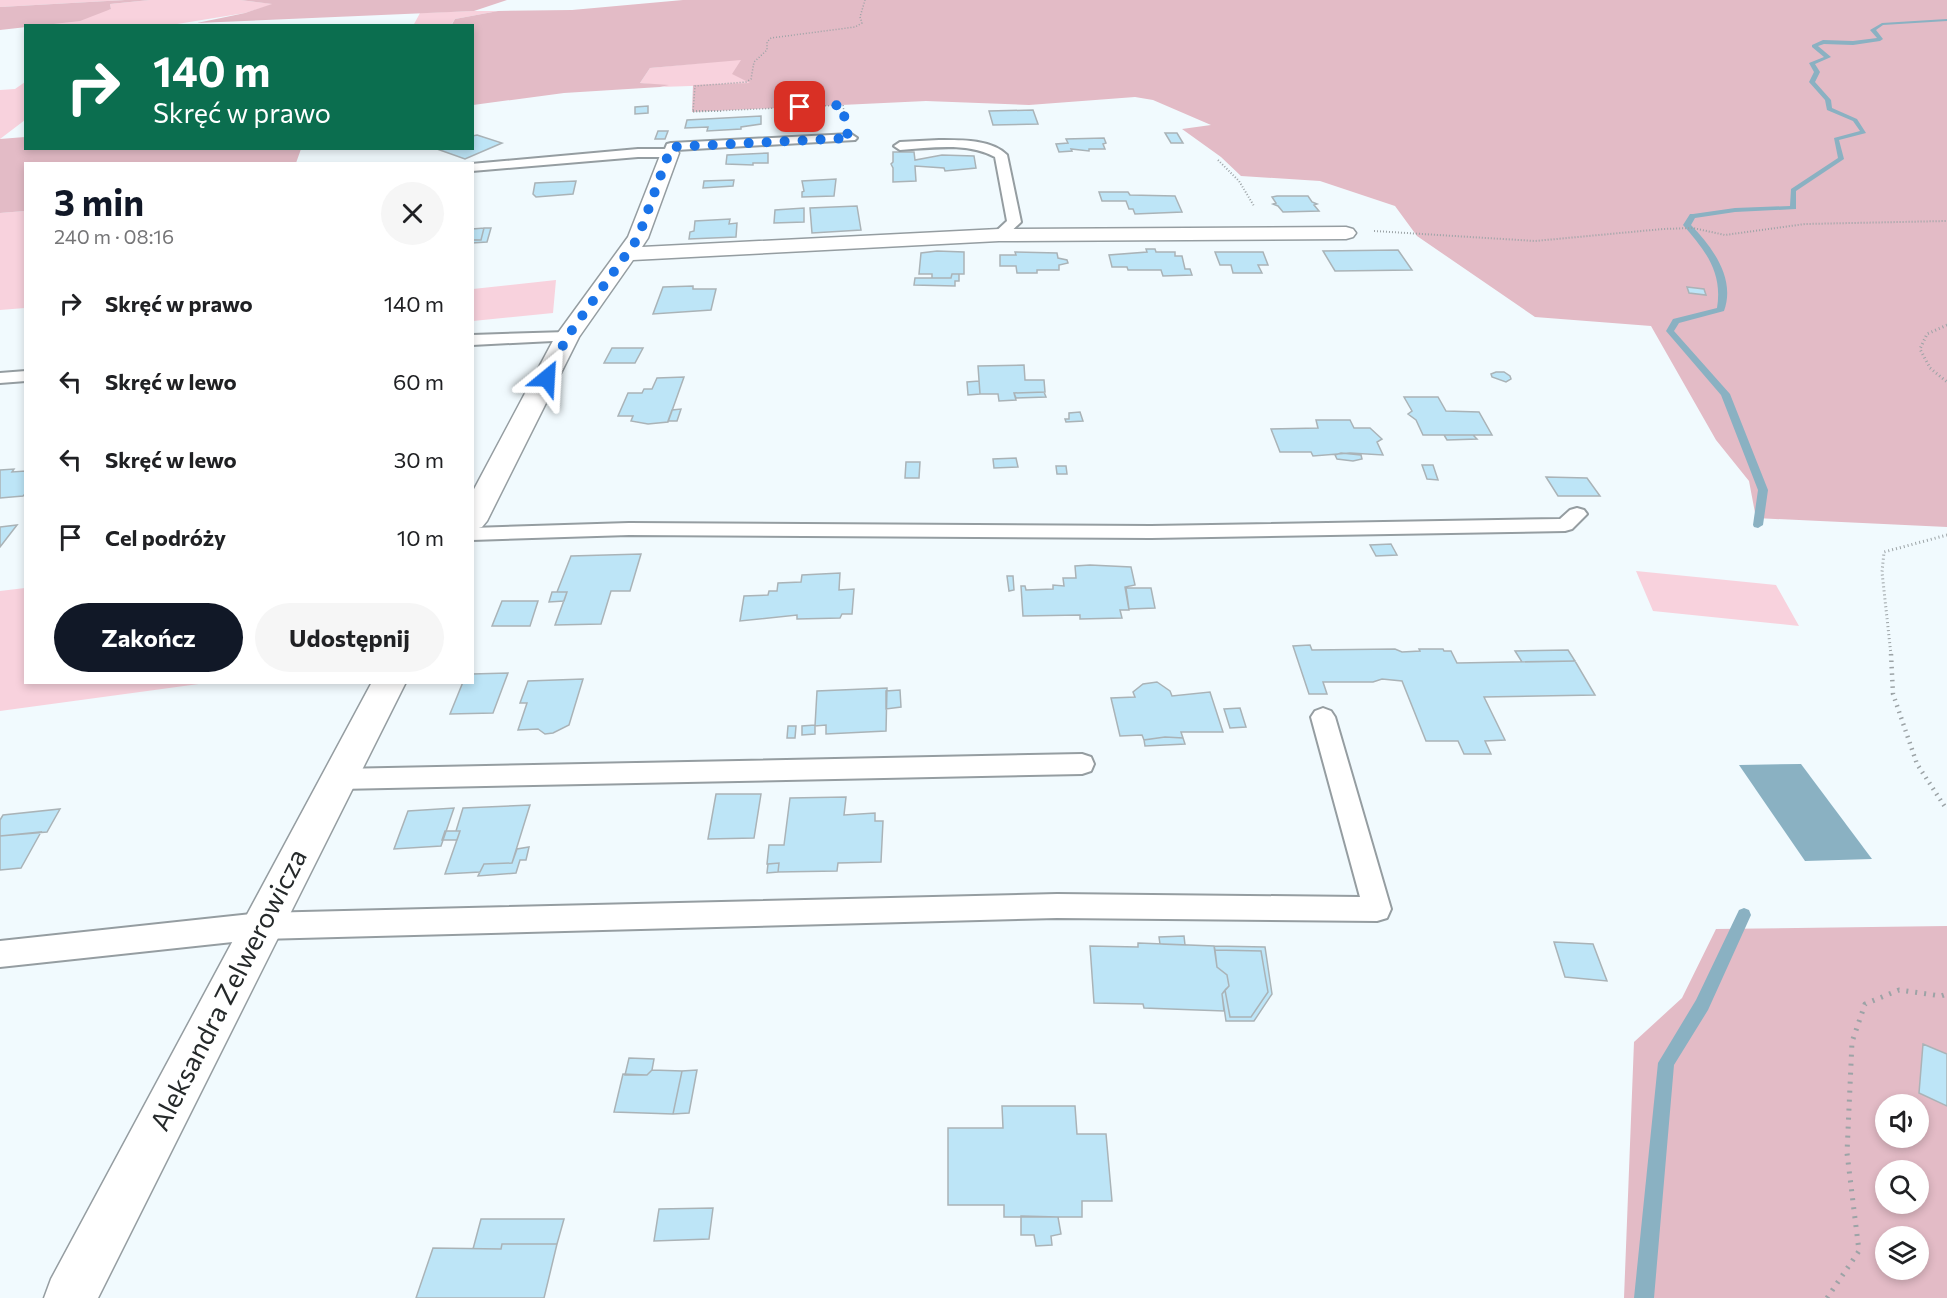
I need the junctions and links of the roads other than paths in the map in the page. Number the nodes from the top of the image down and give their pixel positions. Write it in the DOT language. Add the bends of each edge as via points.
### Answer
graph roads {
  1 [pos="851,138"];
  2 [pos="900,146"];
  3 [pos="670,153"];
  4 [pos="474,167"];
  5 [pos="1346,233"];
  6 [pos="999,235"];
  7 [pos="628,254"];
  8 [pos="567,337"];
  9 [pos="474,340"];
  10 [pos="24,376"];
  11 [pos="0,378"];
  12 [pos="1577,513"];
  13 [pos="474,517"];
  14 [pos="474,534"];
  15 [pos="388,684"];
  16 [pos="1323,717"];
  17 [pos="1082,764"];
  18 [pos="339,779"];
  19 [pos="261,926"];
  20 [pos="0,954"];
  21 [pos="70,1298"];
  1 -- 3 [label="lane" via="671,147"];
  2 -- 6 [label="lane" via="973,144 1001,155 1014,222"];
  3 -- 4 [label="lane"];
  3 -- 7 [label="street" via="638,238"];
  5 -- 6 [label="street"];
  6 -- 7 [label="street"];
  7 -- 8 [label="street"];
  8 -- 9 [label="lane"];
  8 -- 13 [label="street"];
  10 -- 11 [label="lane"];
  12 -- 14 [label="lane" via="1565,525 1150,532 629,529"];
  15 -- 18 [label="street, Aleksandra Zelwerowicza"];
  16 -- 19 [label="lane" via="1377,909 1057,906"];
  17 -- 18 [label="lane"];
  18 -- 19 [label="street, Aleksandra Zelwerowicza"];
  19 -- 20 [label="lane"];
  19 -- 21 [label="street, Aleksandra Zelwerowicza"];
}
